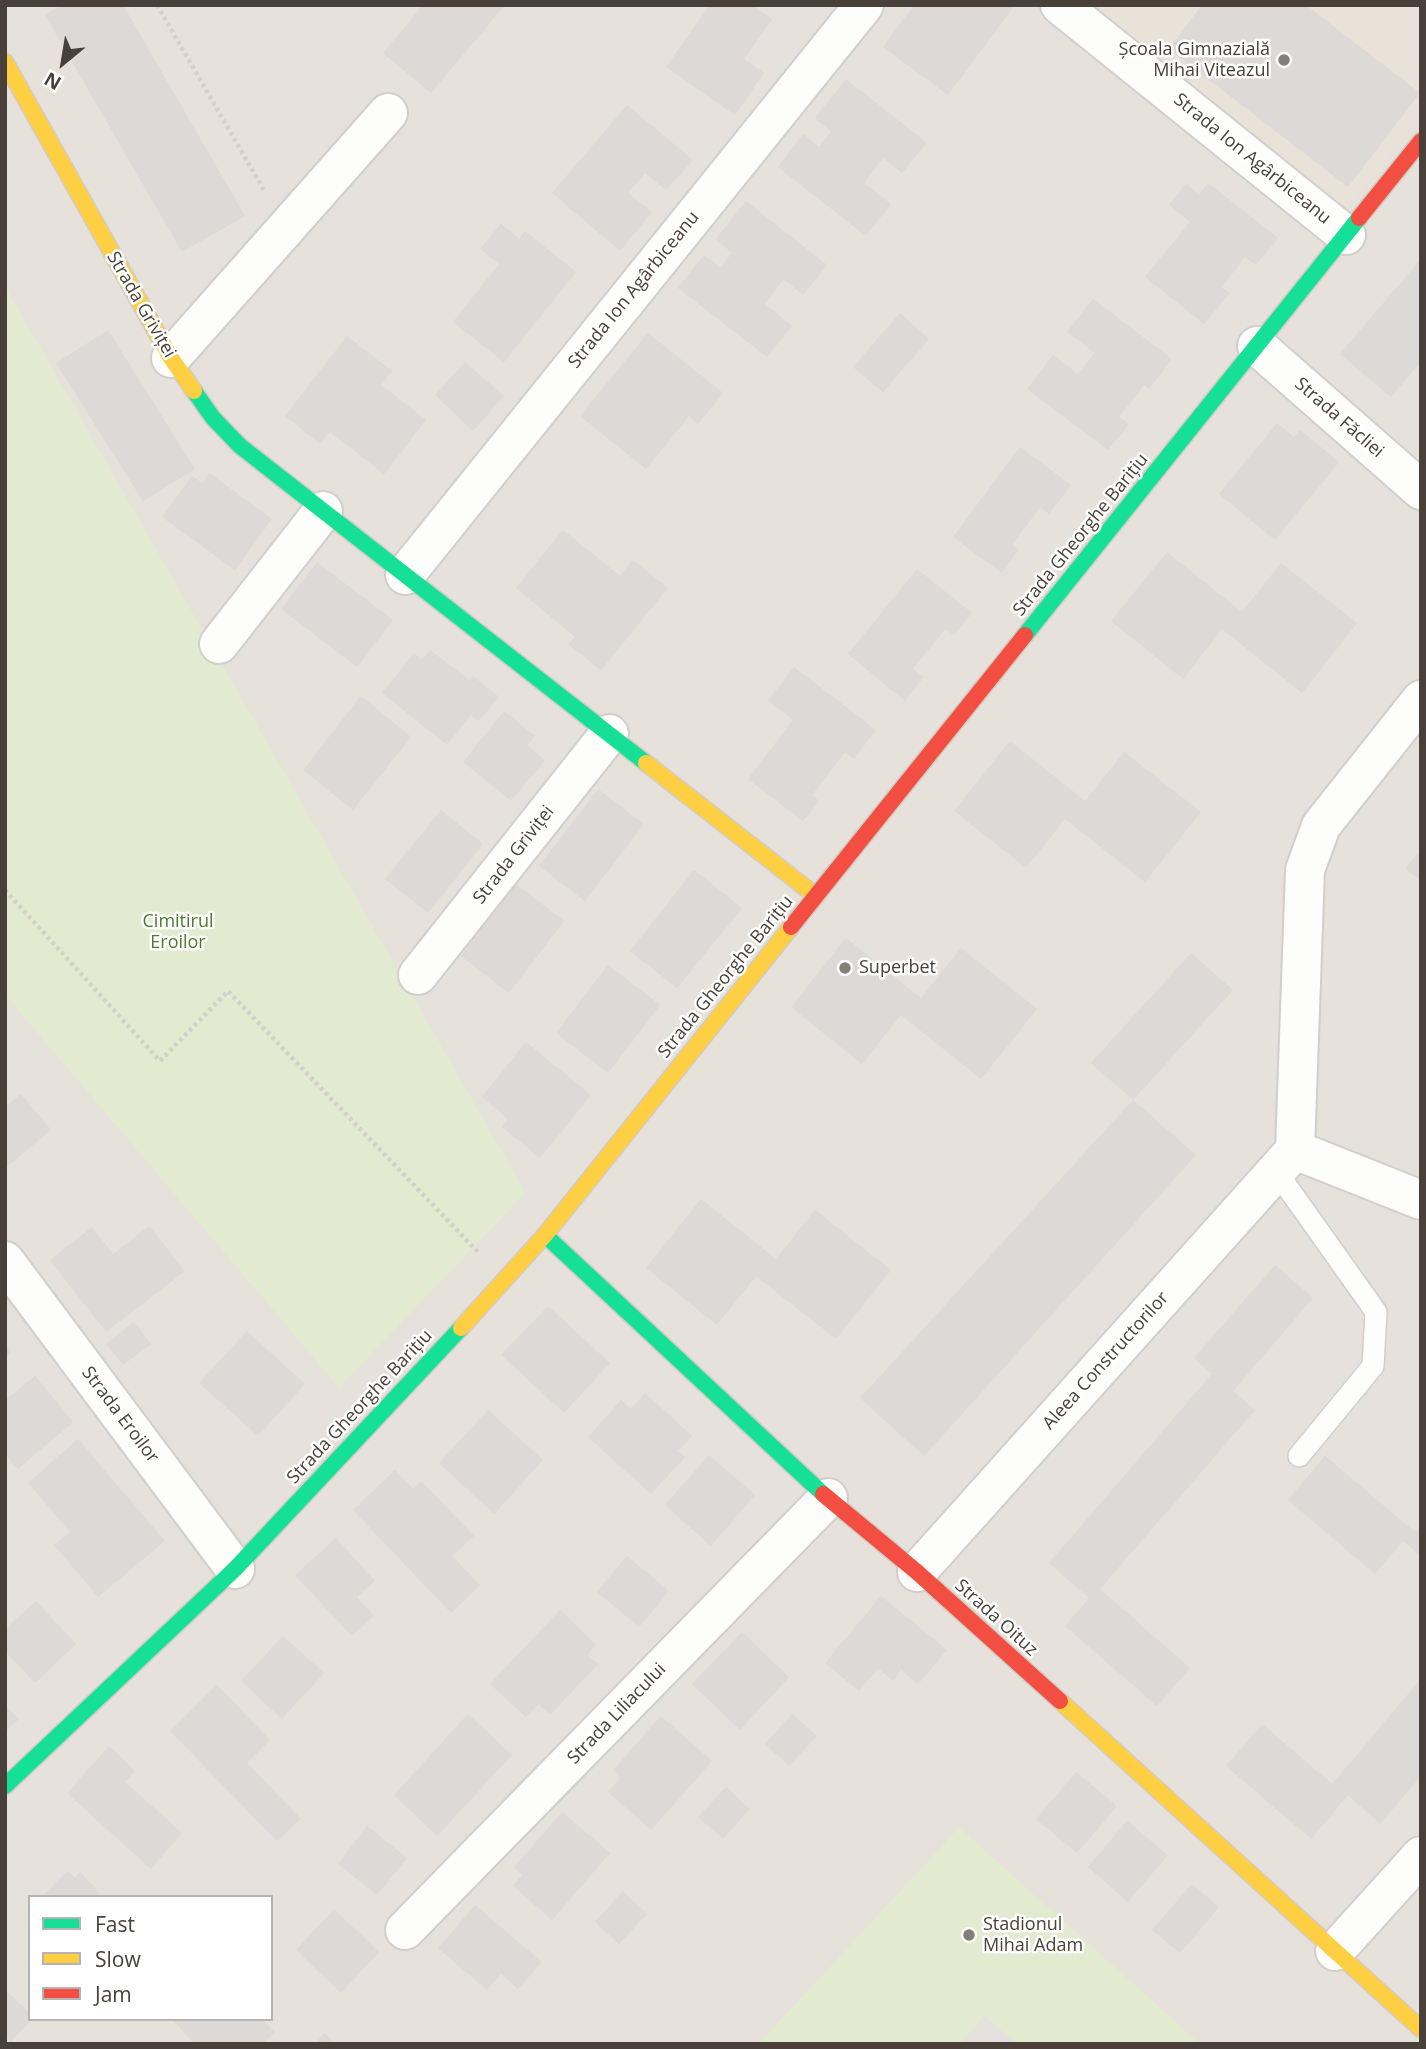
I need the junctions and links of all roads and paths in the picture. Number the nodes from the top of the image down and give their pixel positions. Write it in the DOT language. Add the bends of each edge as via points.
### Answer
graph roads {
  1 [pos="157,5"];
  2 [pos="864,5"];
  3 [pos="1060,5"];
  4 [pos="5,62"];
  5 [pos="388,113"];
  6 [pos="1421,141"];
  7 [pos="286,228"];
  8 [pos="1346,234"];
  9 [pos="1257,346"];
  10 [pos="171,358"];
  11 [pos="1421,490"];
  12 [pos="323,511"];
  13 [pos="405,575"];
  14 [pos="219,644"];
  15 [pos="1421,700"];
  16 [pos="609,734"];
  17 [pos="5,890"];
  18 [pos="816,895"];
  19 [pos="418,975"];
  20 [pos="1285,1160"];
  21 [pos="1421,1200"];
  22 [pos="545,1235"];
  23 [pos="5,1261"];
  24 [pos="504,1282"];
  25 [pos="1299,1456"];
  26 [pos="828,1498"];
  27 [pos="235,1569"];
  28 [pos="917,1572"];
  29 [pos="5,1786"];
  30 [pos="1421,1856"];
  31 [pos="405,1930"];
  32 [pos="1335,1951"];
  33 [pos="1421,2029"];
  1 -- 7 [label="path"];
  2 -- 13 [label="street, Strada Ion Agârbiceanu"];
  3 -- 8 [label="street, Strada Ion Agârbiceanu"];
  4 -- 10 [label="street, Strada Griviței"];
  5 -- 7 [label="street"];
  6 -- 8 [label="street, Strada Gheorghe Barițiu"];
  7 -- 10 [label="street"];
  8 -- 9 [label="street, Strada Gheorghe Barițiu"];
  9 -- 11 [label="street, Strada Făcliei"];
  9 -- 18 [label="street, Strada Gheorghe Barițiu"];
  10 -- 12 [label="street, Strada Griviței" via="213,418 240,446"];
  12 -- 13 [label="street, Strada Griviței"];
  12 -- 14 [label="street"];
  13 -- 16 [label="street, Strada Griviței"];
  15 -- 20 [label="street" via="1321,826 1305,870"];
  16 -- 18 [label="street, Strada Griviței"];
  16 -- 19 [label="street, Strada Griviței"];
  17 -- 24 [label="path" via="160,1061 228,991"];
  18 -- 22 [label="street, Strada Gheorghe Barițiu"];
  20 -- 21 [label="street"];
  20 -- 25 [label="lane" via="1376,1312 1373,1366"];
  20 -- 28 [label="street, Aleea Constructorilor"];
  22 -- 24 [label="street, Strada Gheorghe Barițiu"];
  22 -- 26 [label="street, Strada Oituz"];
  23 -- 27 [label="street, Strada Eroilor"];
  24 -- 27 [label="street, Strada Gheorghe Barițiu"];
  26 -- 28 [label="street, Strada Oituz"];
  26 -- 31 [label="street, Strada Liliacului"];
  27 -- 29 [label="street, Strada Gheorghe Barițiu"];
  28 -- 32 [label="street, Strada Oituz"];
  30 -- 32 [label="street"];
  32 -- 33 [label="street, Strada Oituz"];
}
